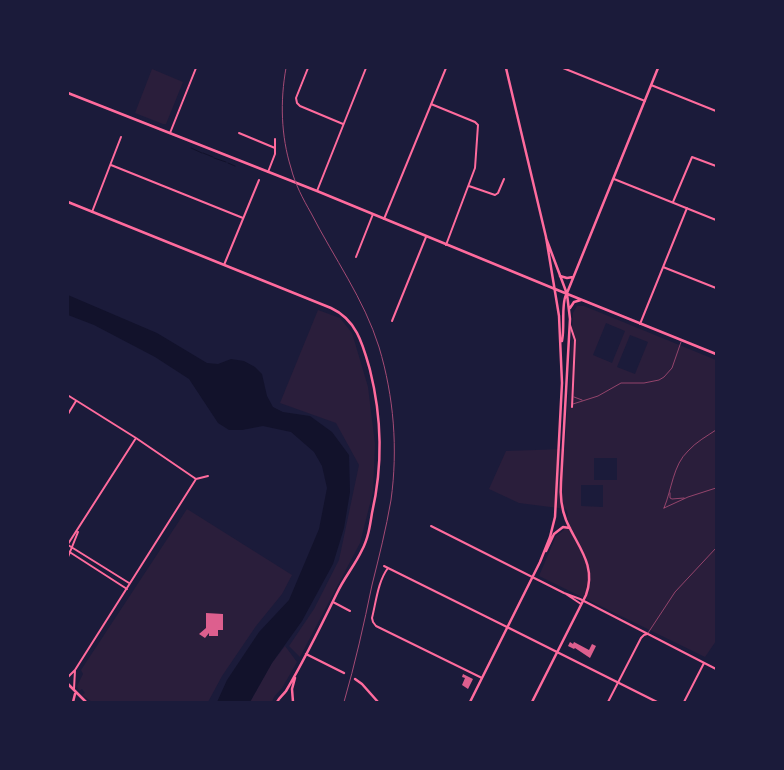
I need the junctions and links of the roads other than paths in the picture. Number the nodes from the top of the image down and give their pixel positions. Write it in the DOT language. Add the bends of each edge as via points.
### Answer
graph roads {
  1 [pos="196,68"];
  2 [pos="308,68"];
  3 [pos="366,68"];
  4 [pos="446,68"];
  5 [pos="506,68"];
  6 [pos="563,68"];
  7 [pos="658,68"];
  8 [pos="651,85"];
  9 [pos="68,93"];
  10 [pos="645,101"];
  11 [pos="431,104"];
  12 [pos="716,111"];
  13 [pos="343,124"];
  14 [pos="239,133"];
  15 [pos="170,134"];
  16 [pos="121,137"];
  17 [pos="275,140"];
  18 [pos="275,148"];
  19 [pos="111,165"];
  20 [pos="716,166"];
  21 [pos="268,172"];
  22 [pos="614,178"];
  23 [pos="504,179"];
  24 [pos="259,180"];
  25 [pos="469,186"];
  26 [pos="317,191"];
  27 [pos="68,202"];
  28 [pos="673,202"];
  29 [pos="687,208"];
  30 [pos="92,212"];
  31 [pos="373,214"];
  32 [pos="243,218"];
  33 [pos="384,219"];
  34 [pos="716,220"];
  35 [pos="426,237"];
  36 [pos="546,237"];
  37 [pos="446,244"];
  38 [pos="356,257"];
  39 [pos="224,265"];
  40 [pos="663,267"];
  41 [pos="560,276"];
  42 [pos="574,276"];
  43 [pos="716,288"];
  44 [pos="555,289"];
  45 [pos="567,294"];
  46 [pos="582,300"];
  47 [pos="569,312"];
  48 [pos="392,321"];
  49 [pos="570,324"];
  50 [pos="640,324"];
  51 [pos="682,340"];
  52 [pos="561,344"];
  53 [pos="716,354"];
  54 [pos="69,396"];
  55 [pos="572,396"];
  56 [pos="584,400"];
  57 [pos="76,401"];
  58 [pos="572,405"];
  59 [pos="564,411"];
  60 [pos="68,414"];
  61 [pos="716,430"];
  62 [pos="136,438"];
  63 [pos="208,476"];
  64 [pos="196,479"];
  65 [pos="716,488"];
  66 [pos="670,492"];
  67 [pos="688,497"];
  68 [pos="431,526"];
  69 [pos="570,528"];
  70 [pos="78,529"];
  71 [pos="68,544"];
  72 [pos="72,547"];
  73 [pos="716,548"];
  74 [pos="69,552"];
  75 [pos="83,554"];
  76 [pos="543,554"];
  77 [pos="68,557"];
  78 [pos="80,559"];
  79 [pos="384,566"];
  80 [pos="388,568"];
  81 [pos="533,577"];
  82 [pos="121,578"];
  83 [pos="118,583"];
  84 [pos="130,584"];
  85 [pos="126,589"];
  86 [pos="564,593"];
  87 [pos="583,600"];
  88 [pos="332,602"];
  89 [pos="581,605"];
  90 [pos="350,611"];
  91 [pos="508,628"];
  92 [pos="647,634"];
  93 [pos="557,652"];
  94 [pos="306,654"];
  95 [pos="704,663"];
  96 [pos="716,669"];
  97 [pos="75,670"];
  98 [pos="296,674"];
  99 [pos="344,674"];
  100 [pos="68,677"];
  101 [pos="482,678"];
  102 [pos="355,679"];
  103 [pos="618,683"];
  104 [pos="68,684"];
  105 [pos="74,691"];
  106 [pos="281,698"];
  107 [pos="73,702"];
  108 [pos="86,702"];
  109 [pos="277,702"];
  110 [pos="292,702"];
  111 [pos="378,702"];
  112 [pos="470,702"];
  113 [pos="532,702"];
  114 [pos="608,702"];
  115 [pos="658,702"];
  116 [pos="684,702"];
  1 -- 15 [label="street"];
  2 -- 13 [label="street" via="296,102"];
  3 -- 13 [label="street"];
  4 -- 11 [label="street"];
  5 -- 36 [label="main road"];
  6 -- 10 [label="street"];
  7 -- 8 [label="main road"];
  8 -- 10 [label="main road"];
  8 -- 12 [label="street"];
  9 -- 15 [label="main road"];
  10 -- 22 [label="main road"];
  11 -- 25 [label="street" via="478,124 477,162"];
  11 -- 33 [label="street"];
  13 -- 26 [label="street"];
  14 -- 18 [label="street"];
  15 -- 21 [label="main road"];
  16 -- 19 [label="street"];
  17 -- 18 [label="street"];
  18 -- 21 [label="street"];
  19 -- 30 [label="street"];
  19 -- 32 [label="street"];
  20 -- 28 [label="street" via="692,157"];
  21 -- 26 [label="main road"];
  22 -- 28 [label="street"];
  22 -- 42 [label="main road"];
  23 -- 25 [label="street" via="495,195"];
  24 -- 32 [label="street"];
  25 -- 37 [label="street"];
  26 -- 31 [label="main road"];
  27 -- 30 [label="main road"];
  28 -- 29 [label="street"];
  29 -- 34 [label="street"];
  29 -- 40 [label="street"];
  30 -- 39 [label="main road"];
  31 -- 33 [label="main road"];
  31 -- 38 [label="street"];
  32 -- 39 [label="street"];
  33 -- 35 [label="main road"];
  35 -- 37 [label="main road"];
  35 -- 48 [label="street"];
  36 -- 41 [label="main road"];
  36 -- 44 [label="main road"];
  37 -- 44 [label="main road"];
  39 -- 88 [label="main road" via="337,311 352,324 362,345 374,387 380,445 377,490 366,541"];
  40 -- 43 [label="street"];
  40 -- 50 [label="street"];
  41 -- 42 [label="main road"];
  41 -- 45 [label="main road"];
  42 -- 45 [label="main road"];
  44 -- 45 [label="main road"];
  44 -- 52 [label="main road"];
  45 -- 46 [label="main road"];
  45 -- 47 [label="main road"];
  45 -- 52 [label="main road" via="563,301"];
  46 -- 47 [label="main road" via="573,303"];
  46 -- 50 [label="main road"];
  47 -- 49 [label="main road"];
  49 -- 55 [label="street" via="575,340"];
  49 -- 59 [label="main road"];
  50 -- 51 [label="main road"];
  51 -- 53 [label="main road"];
  51 -- 56 [label="lane" via="672,368 664,377 652,383 621,383"];
  52 -- 76 [label="main road" via="555,517"];
  54 -- 57 [label="street"];
  55 -- 56 [label="lane"];
  55 -- 58 [label="street"];
  56 -- 58 [label="lane"];
  57 -- 60 [label="street"];
  57 -- 62 [label="street"];
  58 -- 59 [label="street"];
  59 -- 69 [label="main road" via="561,501"];
  61 -- 66 [label="lane" via="684,455 676,469"];
  62 -- 64 [label="street"];
  62 -- 70 [label="street"];
  63 -- 64 [label="street"];
  64 -- 84 [label="street"];
  65 -- 67 [label="lane"];
  66 -- 67 [label="lane" via="672,500"];
  66 -- 67 [label="lane" via="664,508"];
  68 -- 81 [label="street"];
  69 -- 76 [label="main road" via="557,531"];
  69 -- 87 [label="main road" via="585,554 589,569 589,583"];
  70 -- 71 [label="street"];
  70 -- 72 [label="street"];
  71 -- 72 [label="street"];
  72 -- 74 [label="street"];
  72 -- 75 [label="street"];
  73 -- 92 [label="lane" via="672,595"];
  74 -- 77 [label="street"];
  74 -- 78 [label="street"];
  75 -- 78 [label="street"];
  75 -- 82 [label="street"];
  76 -- 81 [label="main road"];
  78 -- 83 [label="street"];
  79 -- 80 [label="street"];
  80 -- 91 [label="street"];
  80 -- 101 [label="street" via="372,618 376,626"];
  81 -- 86 [label="street"];
  81 -- 91 [label="main road"];
  82 -- 83 [label="street"];
  82 -- 84 [label="street"];
  83 -- 85 [label="street"];
  84 -- 85 [label="street"];
  85 -- 97 [label="street"];
  86 -- 87 [label="street"];
  86 -- 89 [label="street"];
  87 -- 89 [label="main road"];
  87 -- 92 [label="street"];
  88 -- 90 [label="street"];
  88 -- 94 [label="main road"];
  89 -- 93 [label="main road"];
  91 -- 93 [label="main road"];
  91 -- 101 [label="main road"];
  92 -- 95 [label="street"];
  92 -- 103 [label="street" via="641,638"];
  93 -- 103 [label="main road"];
  93 -- 113 [label="main road"];
  94 -- 98 [label="main road"];
  94 -- 99 [label="main road"];
  95 -- 96 [label="street"];
  95 -- 116 [label="street"];
  97 -- 100 [label="street"];
  97 -- 105 [label="street"];
  98 -- 106 [label="main road"];
  98 -- 110 [label="main road"];
  101 -- 112 [label="main road"];
  102 -- 111 [label="main road"];
  103 -- 114 [label="street"];
  103 -- 115 [label="main road"];
  104 -- 105 [label="main road"];
  105 -- 107 [label="main road"];
  105 -- 108 [label="main road"];
  106 -- 109 [label="main road"];
  106 -- 110 [label="main road" via="287,697"];
}
